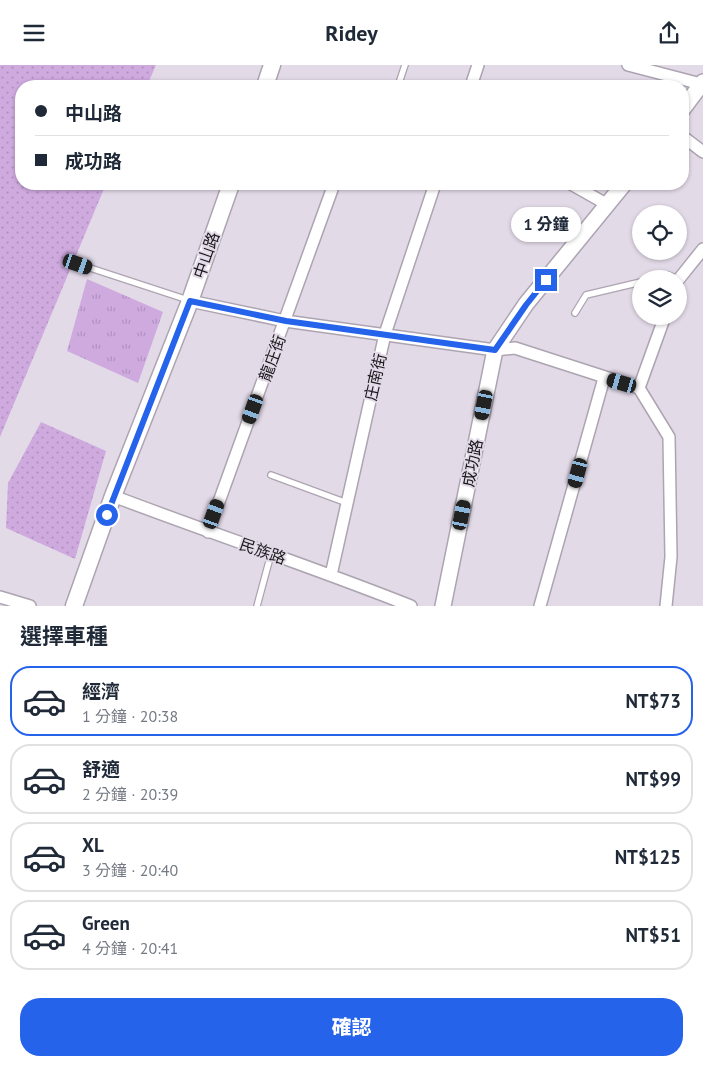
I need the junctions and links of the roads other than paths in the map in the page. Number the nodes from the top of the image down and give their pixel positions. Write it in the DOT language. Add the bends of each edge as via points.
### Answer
graph roads {
  1 [pos="272,65"];
  2 [pos="405,65"];
  3 [pos="478,65"];
  4 [pos="628,65"];
  5 [pos="267,80"];
  6 [pos="400,80"];
  7 [pos="473,80"];
  8 [pos="702,83"];
  9 [pos="689,101"];
  10 [pos="689,141"];
  11 [pos="703,152"];
  12 [pos="229,190"];
  13 [pos="332,190"];
  14 [pos="433,190"];
  15 [pos="582,190"];
  16 [pos="619,190"];
  17 [pos="608,205"];
  18 [pos="703,249"];
  19 [pos="78,264"];
  20 [pos="686,270"];
  21 [pos="632,284"];
  22 [pos="190,301"];
  23 [pos="575,313"];
  24 [pos="286,321"];
  25 [pos="663,325"];
  26 [pos="385,334"];
  27 [pos="495,350"];
  28 [pos="604,378"];
  29 [pos="639,388"];
  30 [pos="271,475"];
  31 [pos="113,496"];
  32 [pos="347,503"];
  33 [pos="208,532"];
  34 [pos="271,554"];
  35 [pos="331,575"];
  36 [pos="0,597"];
  37 [pos="30,606"];
  38 [pos="74,606"];
  39 [pos="257,606"];
  40 [pos="411,606"];
  41 [pos="444,606"];
  42 [pos="540,606"];
  43 [pos="666,606"];
  1 -- 5 [label="main road"];
  2 -- 6 [label="lane"];
  3 -- 7 [label="street"];
  4 -- 8 [label="street"];
  8 -- 9 [label="street"];
  10 -- 11 [label="street"];
  12 -- 22 [label="main road, 中山路"];
  13 -- 24 [label="street, 龍庄街"];
  14 -- 26 [label="street, 庄南街"];
  15 -- 17 [label="street"];
  16 -- 17 [label="street, 成功路"];
  17 -- 27 [label="street, 成功路" via="526,305"];
  18 -- 20 [label="street"];
  19 -- 22 [label="lane"];
  21 -- 23 [label="lane" via="586,295"];
  22 -- 24 [label="street"];
  22 -- 31 [label="main road, 中山路"];
  24 -- 26 [label="street"];
  24 -- 33 [label="street, 龍庄街"];
  25 -- 29 [label="street"];
  26 -- 27 [label="street"];
  26 -- 32 [label="street, 庄南街"];
  27 -- 28 [label="street" via="515,348"];
  27 -- 41 [label="street, 成功路"];
  28 -- 29 [label="street"];
  28 -- 42 [label="street"];
  29 -- 43 [label="street" via="669,437 672,557"];
  30 -- 32 [label="lane"];
  31 -- 33 [label="street, 民族路"];
  31 -- 38 [label="main road, 中山路"];
  32 -- 35 [label="street, 庄南街"];
  33 -- 34 [label="street, 民族路"];
  34 -- 35 [label="street, 民族路"];
  34 -- 39 [label="lane"];
  35 -- 40 [label="street, 民族路"];
  36 -- 37 [label="street"];
}
